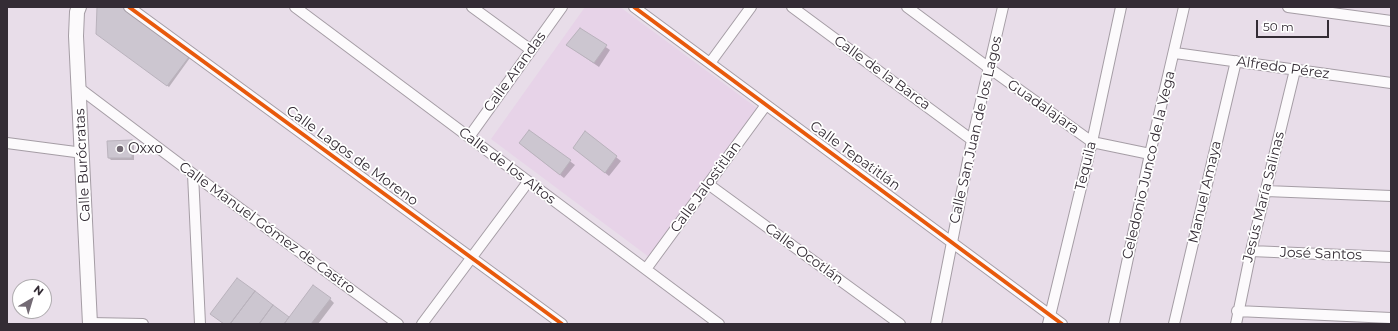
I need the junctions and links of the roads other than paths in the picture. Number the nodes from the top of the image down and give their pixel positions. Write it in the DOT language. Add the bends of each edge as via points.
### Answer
graph roads {
  1 [pos="79,7"];
  2 [pos="129,7"];
  3 [pos="295,7"];
  4 [pos="472,7"];
  5 [pos="562,7"];
  6 [pos="634,7"];
  7 [pos="751,7"];
  8 [pos="792,7"];
  9 [pos="907,7"];
  10 [pos="1003,7"];
  11 [pos="1121,7"];
  12 [pos="1184,7"];
  13 [pos="1288,7"];
  14 [pos="1391,21"];
  15 [pos="530,50"];
  16 [pos="1175,53"];
  17 [pos="1236,61"];
  18 [pos="710,63"];
  19 [pos="989,68"];
  20 [pos="1295,70"];
  21 [pos="1391,83"];
  22 [pos="79,88"];
  23 [pos="766,104"];
  24 [pos="469,137"];
  25 [pos="972,140"];
  26 [pos="1092,142"];
  27 [pos="7,143"];
  28 [pos="83,153"];
  29 [pos="1150,154"];
  30 [pos="193,174"];
  31 [pos="528,182"];
  32 [pos="708,184"];
  33 [pos="1266,191"];
  34 [pos="1391,196"];
  35 [pos="951,241"];
  36 [pos="1251,251"];
  37 [pos="471,256"];
  38 [pos="1391,257"];
  39 [pos="646,269"];
  40 [pos="1238,311"];
  41 [pos="1391,318"];
  42 [pos="1048,320"];
  43 [pos="90,323"];
  44 [pos="143,324"];
  45 [pos="200,324"];
  46 [pos="398,324"];
  47 [pos="422,324"];
  48 [pos="562,324"];
  49 [pos="719,324"];
  50 [pos="900,324"];
  51 [pos="936,324"];
  52 [pos="1062,324"];
  53 [pos="1114,324"];
  54 [pos="1174,324"];
  55 [pos="1236,324"];
  1 -- 22 [label="street, Calle Burócratas" via="76,36"];
  2 -- 37 [label="street, Calle Lagos de Moreno"];
  3 -- 24 [label="street, Calle de los Altos"];
  4 -- 15 [label="street"];
  5 -- 15 [label="street, Calle Arandas"];
  6 -- 18 [label="street, Calle Tepatitlán"];
  7 -- 18 [label="street"];
  8 -- 25 [label="street, Calle de la Barca"];
  9 -- 19 [label="street, Guadalajara"];
  10 -- 19 [label="street, Calle San Juan de los Lagos"];
  11 -- 26 [label="street, Tequila"];
  12 -- 16 [label="street, Celedonio Junco de la Vega"];
  13 -- 14 [label="street"];
  15 -- 24 [label="street, Calle Arandas"];
  16 -- 17 [label="street, Alfredo Pérez"];
  16 -- 29 [label="street, Celedonio Junco de la Vega"];
  17 -- 20 [label="street, Alfredo Pérez"];
  17 -- 54 [label="street, Manuel Amaya"];
  18 -- 23 [label="street, Calle Tepatitlán"];
  19 -- 25 [label="street, Calle San Juan de los Lagos"];
  19 -- 26 [label="street, Guadalajara"];
  20 -- 21 [label="street, Alfredo Pérez"];
  20 -- 33 [label="street, Jesús María Salinas"];
  22 -- 28 [label="street, Calle Burócratas"];
  22 -- 30 [label="street, Calle Manuel Gómez de Castro"];
  23 -- 32 [label="street, Calle Jalostitlan"];
  23 -- 35 [label="street, Calle Tepatitlán"];
  24 -- 31 [label="street, Calle de los Altos"];
  25 -- 35 [label="street, Calle San Juan de los Lagos"];
  26 -- 29 [label="street, Guadalajara"];
  26 -- 42 [label="street, Tequila"];
  27 -- 28 [label="street"];
  28 -- 43 [label="street, Calle Burócratas"];
  29 -- 53 [label="street, Celedonio Junco de la Vega"];
  30 -- 45 [label="street"];
  30 -- 46 [label="street, Calle Manuel Gómez de Castro"];
  31 -- 37 [label="street"];
  31 -- 39 [label="street, Calle de los Altos"];
  32 -- 39 [label="street, Calle Jalostitlan"];
  32 -- 50 [label="street, Calle Ocotlán"];
  33 -- 34 [label="street"];
  33 -- 36 [label="street, Jesús María Salinas"];
  35 -- 42 [label="street, Calle Tepatitlán"];
  35 -- 51 [label="street, Calle San Juan de los Lagos"];
  36 -- 38 [label="street, José Santos"];
  36 -- 40 [label="street, Jesús María Salinas"];
  37 -- 47 [label="street"];
  37 -- 48 [label="street, Calle Lagos de Moreno"];
  39 -- 49 [label="street, Calle de los Altos"];
  40 -- 41 [label="street"];
  40 -- 55 [label="street, Jesús María Salinas"];
  42 -- 52 [label="street, Calle Tepatitlán"];
  43 -- 44 [label="street"];
}
